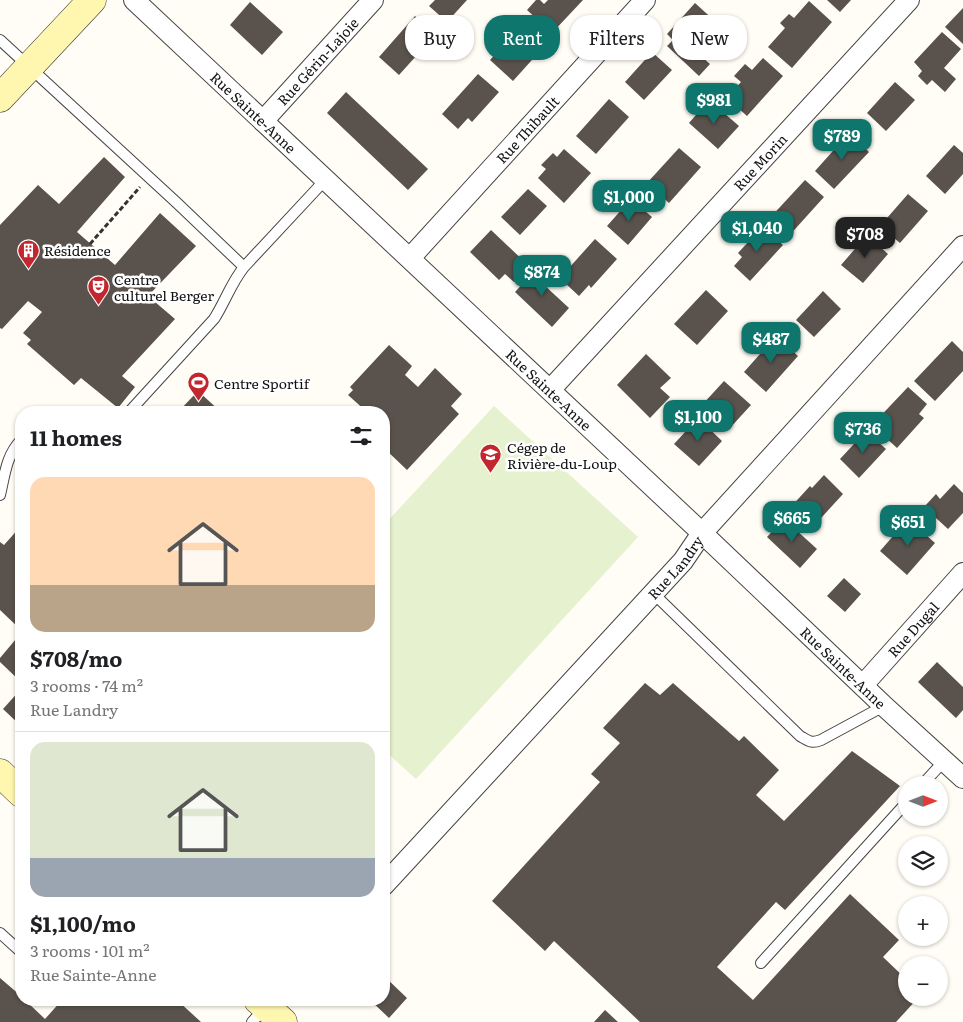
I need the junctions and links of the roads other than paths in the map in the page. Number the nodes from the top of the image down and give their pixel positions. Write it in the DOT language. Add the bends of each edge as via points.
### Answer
graph roads {
  1 [pos="92,0"];
  2 [pos="134,0"];
  3 [pos="373,0"];
  4 [pos="645,0"];
  5 [pos="909,0"];
  6 [pos="0,40"];
  7 [pos="29,67"];
  8 [pos="0,98"];
  9 [pos="263,121"];
  10 [pos="326,179"];
  11 [pos="963,246"];
  12 [pos="410,258"];
  13 [pos="244,267"];
  14 [pos="550,390"];
  15 [pos="134,406"];
  16 [pos="15,447"];
  17 [pos="0,495"];
  18 [pos="702,532"];
  19 [pos="963,573"];
  20 [pos="654,593"];
  21 [pos="863,685"];
  22 [pos="884,706"];
  23 [pos="944,761"];
  24 [pos="0,773"];
  25 [pos="930,776"];
  26 [pos="963,778"];
  27 [pos="15,787"];
  28 [pos="898,812"];
  29 [pos="390,879"];
  30 [pos="0,933"];
  31 [pos="15,947"];
  32 [pos="761,963"];
  1 -- 7 [label="street"];
  2 -- 9 [label="street, Rue Sainte-Anne"];
  3 -- 9 [label="street, Rue Gérin-Lajoie"];
  4 -- 12 [label="street, Rue Thibault"];
  5 -- 14 [label="street, Rue Morin"];
  6 -- 7 [label="lane"];
  7 -- 8 [label="street"];
  7 -- 13 [label="lane"];
  9 -- 10 [label="street, Rue Sainte-Anne"];
  10 -- 12 [label="street, Rue Sainte-Anne"];
  10 -- 13 [label="lane"];
  11 -- 18 [label="street, Rue Landry"];
  12 -- 14 [label="street, Rue Sainte-Anne"];
  13 -- 15 [label="lane" via="214,319"];
  14 -- 18 [label="street, Rue Sainte-Anne"];
  16 -- 17 [label="lane"];
  18 -- 20 [label="street, Rue Landry" via="683,561"];
  18 -- 21 [label="street, Rue Sainte-Anne"];
  19 -- 21 [label="street, Rue Dugal"];
  20 -- 22 [label="lane" via="809,742 821,740"];
  20 -- 29 [label="street, Rue Landry"];
  21 -- 22 [label="street, Rue Sainte-Anne"];
  22 -- 23 [label="street, Rue Sainte-Anne"];
  23 -- 25 [label="lane"];
  23 -- 26 [label="street, Rue Sainte-Anne"];
  24 -- 27 [label="street"];
  28 -- 32 [label="lane"];
  30 -- 31 [label="lane"];
}
